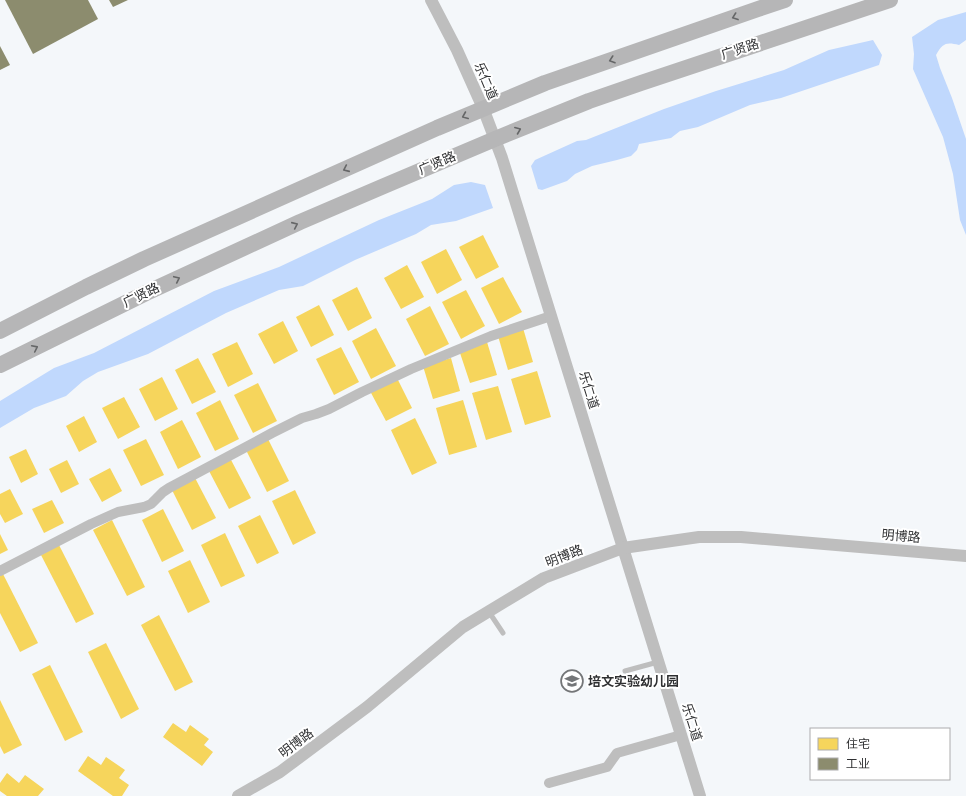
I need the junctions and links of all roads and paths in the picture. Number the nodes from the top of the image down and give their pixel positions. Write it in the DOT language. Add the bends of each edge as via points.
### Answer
graph roads {
  1 [pos="431,0"];
  2 [pos="785,0"];
  3 [pos="890,0"];
  4 [pos="482,108"];
  5 [pos="495,139"];
  6 [pos="551,316"];
  7 [pos="0,331"];
  8 [pos="0,365"];
  9 [pos="623,548"];
  10 [pos="966,556"];
  11 [pos="0,571"];
  12 [pos="488,611"];
  13 [pos="503,633"];
  14 [pos="658,662"];
  15 [pos="625,672"];
  16 [pos="681,735"];
  17 [pos="549,783"];
  18 [pos="238,796"];
  19 [pos="700,796"];
  1 -- 4 [label="street, 乐仁道" via="457,50"];
  2 -- 4 [label="main road, one-way" via="757,7"];
  5 -- 3 [label="main road, 广贤路, one-way" via="589,101"];
  4 -- 5 [label="street, 乐仁道"];
  4 -- 7 [label="main road, one-way" via="144,259"];
  5 -- 6 [label="street, 乐仁道"];
  8 -- 5 [label="main road, 广贤路, one-way" via="244,248"];
  6 -- 9 [label="street, 乐仁道"];
  6 -- 11 [label="street" via="453,351 330,409 302,418 169,488 144,508 118,512 90,524"];
  9 -- 10 [label="street, 明博路" via="699,537 741,537"];
  9 -- 12 [label="street, 明博路" via="544,578"];
  9 -- 14 [label="street, 乐仁道"];
  12 -- 13 [label="lane"];
  12 -- 18 [label="street, 明博路" via="462,627 367,707 280,772"];
  14 -- 15 [label="lane"];
  14 -- 16 [label="street, 乐仁道"];
  16 -- 17 [label="street" via="617,753 607,767"];
  16 -- 19 [label="street, 乐仁道"];
}
